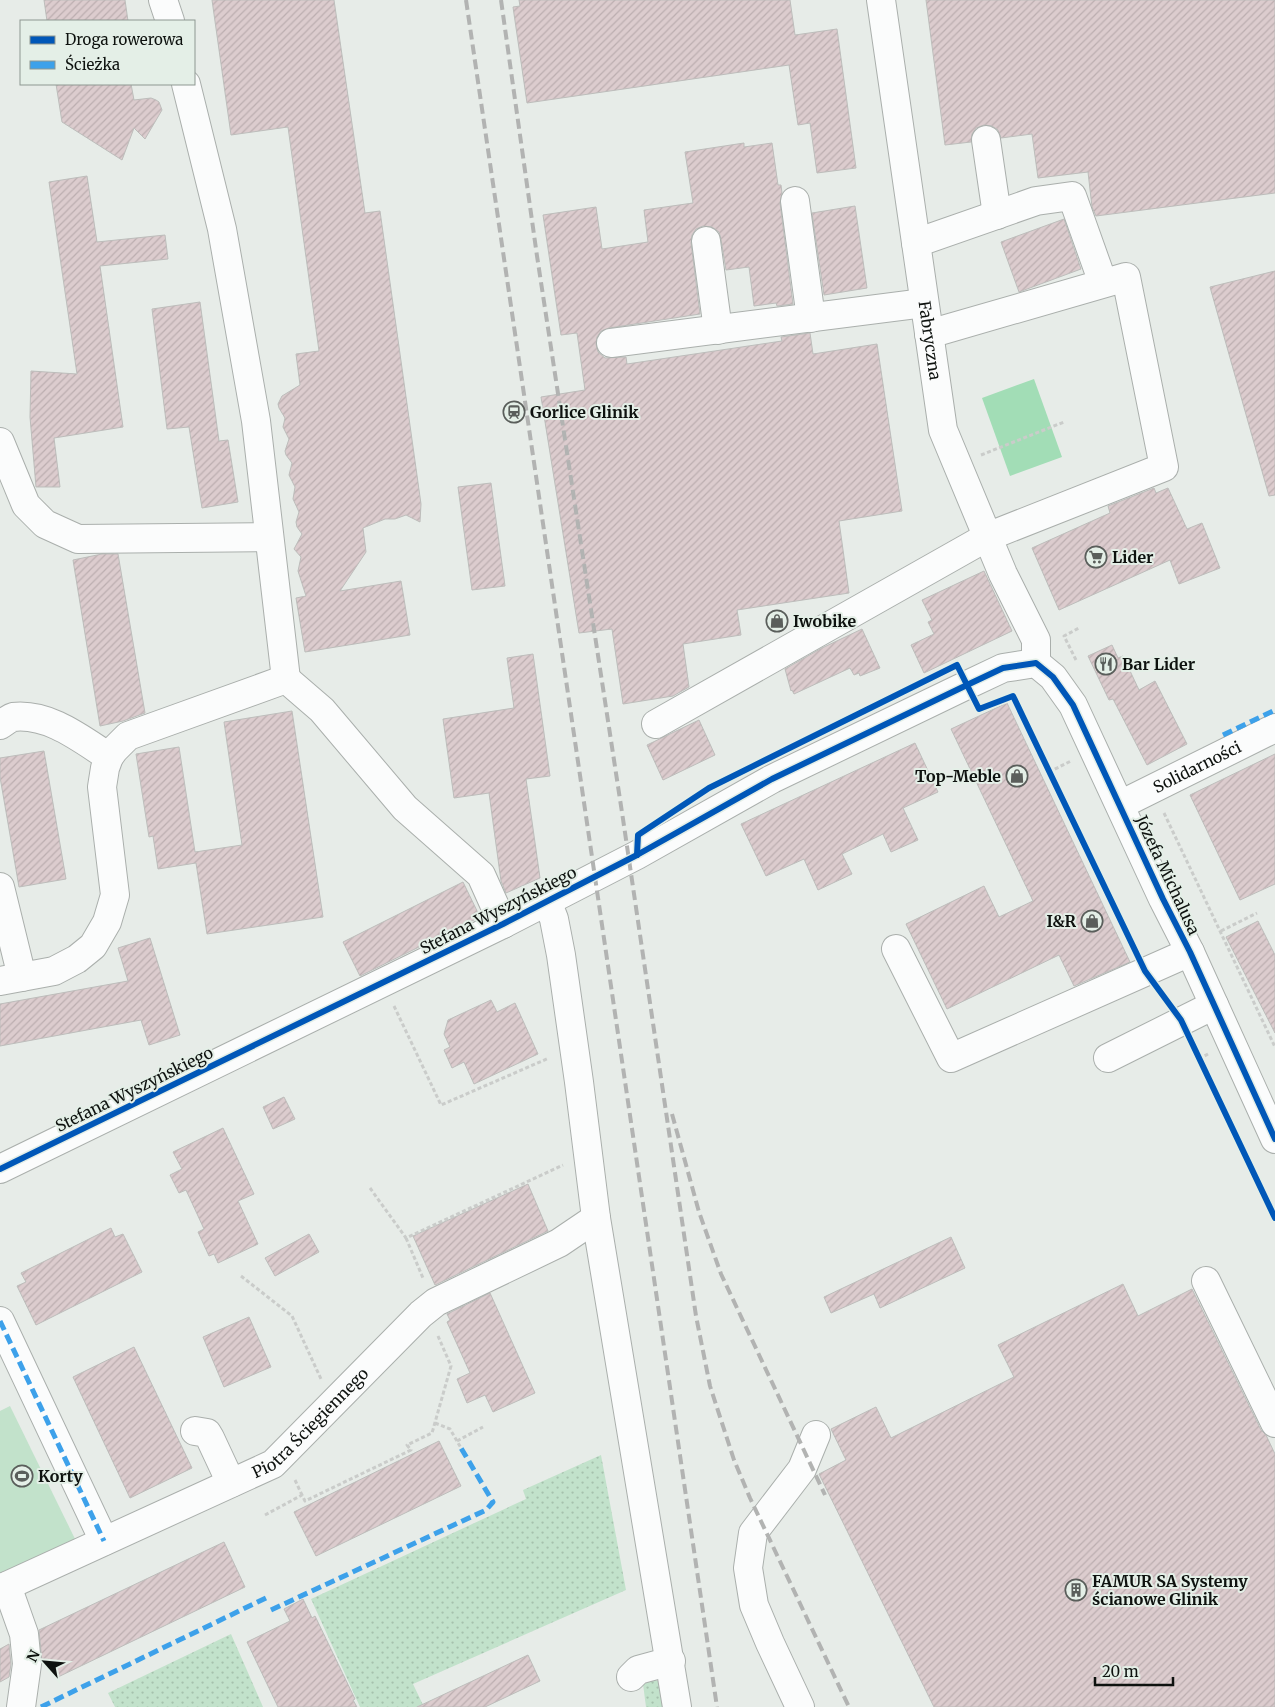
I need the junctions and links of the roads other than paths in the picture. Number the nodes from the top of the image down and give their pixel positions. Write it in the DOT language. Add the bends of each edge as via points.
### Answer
graph roads {
  1 [pos="163,0"];
  2 [pos="881,0"];
  3 [pos="170,20"];
  4 [pos="186,85"];
  5 [pos="986,140"];
  6 [pos="795,201"];
  7 [pos="997,215"];
  8 [pos="706,241"];
  9 [pos="916,243"];
  10 [pos="1103,283"];
  11 [pos="924,303"];
  12 [pos="811,318"];
  13 [pos="718,330"];
  14 [pos="929,334"];
  15 [pos="612,343"];
  16 [pos="0,442"];
  17 [pos="269,537"];
  18 [pos="987,537"];
  19 [pos="1036,663"];
  20 [pos="286,679"];
  21 [pos="656,724"];
  22 [pos="0,725"];
  23 [pos="1275,728"];
  24 [pos="109,757"];
  25 [pos="1120,805"];
  26 [pos="0,887"];
  27 [pos="547,902"];
  28 [pos="503,924"];
  29 [pos="896,949"];
  30 [pos="1190,952"];
  31 [pos="11,979"];
  32 [pos="1214,1005"];
  33 [pos="1108,1058"];
  34 [pos="1275,1139"];
  35 [pos="0,1169"];
  36 [pos="596,1218"];
  37 [pos="1206,1281"];
  38 [pos="0,1321"];
  39 [pos="1275,1422"];
  40 [pos="195,1431"];
  41 [pos="816,1435"];
  42 [pos="231,1483"];
  43 [pos="104,1541"];
  44 [pos="3,1587"];
  45 [pos="671,1662"];
  46 [pos="631,1677"];
  47 [pos="21,1707"];
  48 [pos="677,1707"];
  49 [pos="800,1707"];
  1 -- 3 [label="street"];
  2 -- 9 [label="street, Fabryczna"];
  4 -- 17 [label="street" via="222,229 256,421"];
  5 -- 7 [label="street"];
  6 -- 12 [label="street"];
  7 -- 9 [label="street"];
  7 -- 10 [label="street" via="1036,201 1072,196"];
  8 -- 13 [label="street"];
  9 -- 11 [label="street, Fabryczna"];
  10 -- 14 [label="street"];
  10 -- 18 [label="street" via="1126,277 1164,466"];
  11 -- 12 [label="street"];
  11 -- 14 [label="street, Fabryczna"];
  12 -- 13 [label="street"];
  13 -- 15 [label="street"];
  14 -- 18 [label="street, Fabryczna" via="943,430"];
  16 -- 17 [label="street" via="26,505 45,524 78,539"];
  17 -- 20 [label="street"];
  18 -- 19 [label="street, Fabryczna" via="1036,640"];
  18 -- 21 [label="street"];
  19 -- 25 [label="street, Józefa Michalusa" via="1053,677 1073,705"];
  19 -- 27 [label="street, Stefana Wyszyńskiego" via="1003,668 772,779"];
  20 -- 24 [label="street" via="128,736"];
  20 -- 28 [label="street" via="322,710 405,808 481,875"];
  22 -- 24 [label="street" via="11,717 38,719 66,729"];
  23 -- 25 [label="street, Solidarności"];
  24 -- 31 [label="street" via="102,787 115,895 107,922 93,946 77,960 54,971"];
  25 -- 30 [label="street, Józefa Michalusa"];
  26 -- 31 [label="street"];
  27 -- 28 [label="street, Stefana Wyszyńskiego"];
  27 -- 36 [label="street" via="561,955"];
  28 -- 35 [label="street, Stefana Wyszyńskiego"];
  29 -- 30 [label="street" via="951,1058"];
  30 -- 32 [label="street, Józefa Michalusa"];
  32 -- 33 [label="street"];
  32 -- 34 [label="street, Józefa Michalusa"];
  36 -- 42 [label="street, Piotra Ściegiennego" via="559,1243 436,1302 273,1464"];
  36 -- 45 [label="street"];
  37 -- 39 [label="street"];
  38 -- 43 [label="street"];
  40 -- 42 [label="street" via="207,1433"];
  41 -- 49 [label="street" via="802,1469 753,1533 748,1568 754,1605"];
  42 -- 43 [label="street, Piotra Ściegiennego"];
  43 -- 44 [label="street, Piotra Ściegiennego"];
  44 -- 47 [label="street" via="24,1634 27,1664"];
  45 -- 46 [label="street" via="638,1670"];
  45 -- 48 [label="street"];
}
